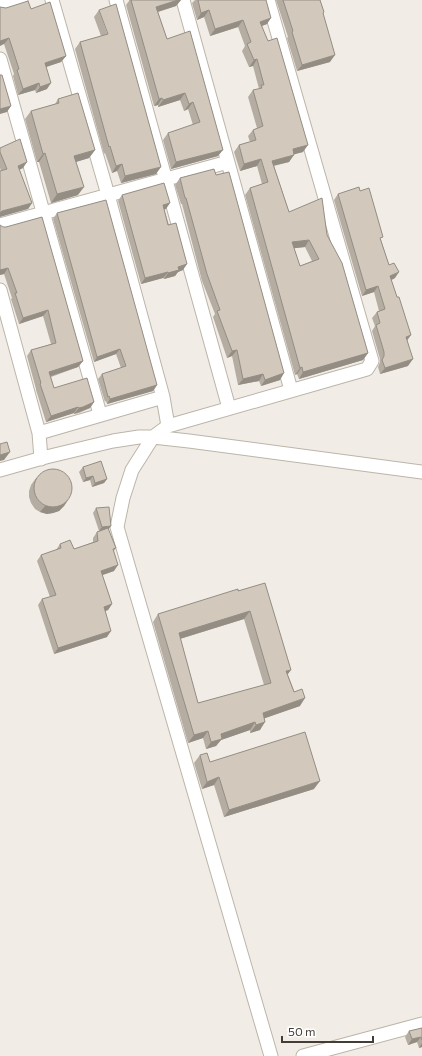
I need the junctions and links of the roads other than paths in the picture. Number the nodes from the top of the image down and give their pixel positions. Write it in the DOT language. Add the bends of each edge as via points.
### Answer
graph roads {
  1 [pos="21,0"];
  2 [pos="52,0"];
  3 [pos="116,0"];
  4 [pos="183,0"];
  5 [pos="268,0"];
  6 [pos="0,6"];
  7 [pos="0,59"];
  8 [pos="228,162"];
  9 [pos="166,179"];
  10 [pos="108,195"];
  11 [pos="43,213"];
  12 [pos="0,225"];
  13 [pos="0,290"];
  14 [pos="291,390"];
  15 [pos="163,397"];
  16 [pos="229,408"];
  17 [pos="100,414"];
  18 [pos="168,426"];
  19 [pos="40,433"];
  20 [pos="153,437"];
  21 [pos="41,459"];
  22 [pos="0,470"];
  23 [pos="422,472"];
  24 [pos="422,1024"];
  25 [pos="271,1056"];
  26 [pos="303,1056"];
  1 -- 6 [label="street"];
  2 -- 10 [label="street"];
  3 -- 9 [label="street"];
  4 -- 8 [label="street"];
  5 -- 14 [label="street" via="372,361 367,369"];
  7 -- 11 [label="street"];
  8 -- 9 [label="street"];
  8 -- 14 [label="street"];
  9 -- 10 [label="street"];
  9 -- 16 [label="street"];
  10 -- 11 [label="street"];
  10 -- 15 [label="street"];
  11 -- 12 [label="street"];
  11 -- 17 [label="street"];
  13 -- 19 [label="street"];
  14 -- 16 [label="street"];
  15 -- 17 [label="street"];
  15 -- 18 [label="street"];
  16 -- 18 [label="street"];
  17 -- 19 [label="street"];
  18 -- 20 [label="street"];
  19 -- 21 [label="street"];
  20 -- 21 [label="street" via="113,441"];
  20 -- 23 [label="street"];
  20 -- 25 [label="street" via="132,470 117,527"];
  21 -- 22 [label="street"];
  24 -- 26 [label="street"];
}
